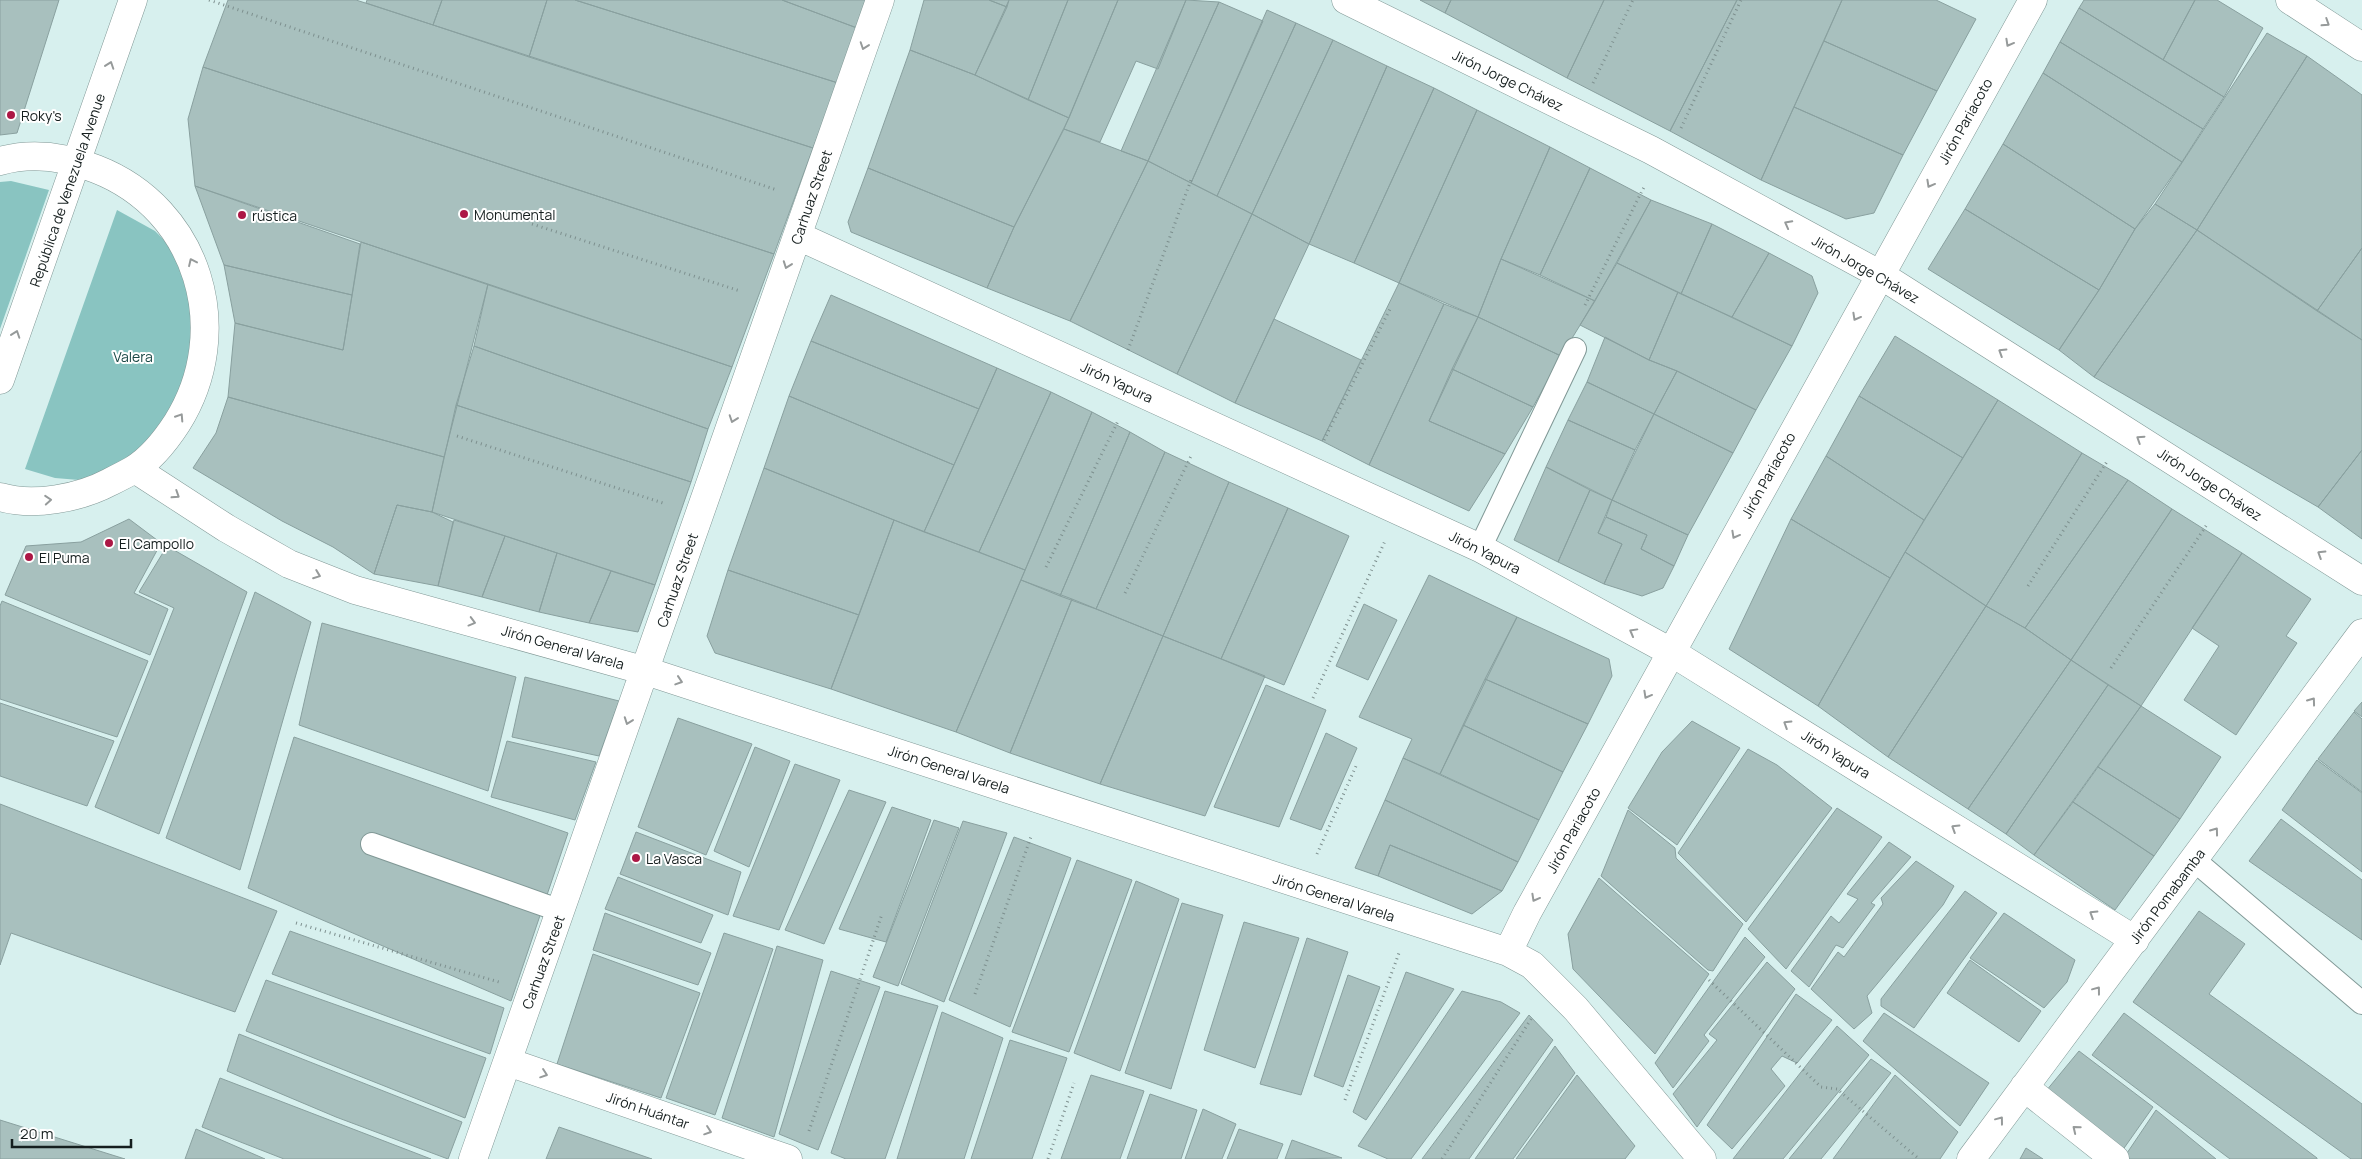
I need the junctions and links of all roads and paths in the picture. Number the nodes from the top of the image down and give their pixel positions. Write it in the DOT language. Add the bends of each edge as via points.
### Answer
graph roads {
  1 [pos="133,0"];
  2 [pos="209,0"];
  3 [pos="880,0"];
  4 [pos="1346,0"];
  5 [pos="1633,0"];
  6 [pos="1741,0"];
  7 [pos="2033,0"];
  8 [pos="2290,0"];
  9 [pos="2362,47"];
  10 [pos="1579,114"];
  11 [pos="1663,157"];
  12 [pos="0,161"];
  13 [pos="77,161"];
  14 [pos="1191,180"];
  15 [pos="810,201"];
  16 [pos="532,224"];
  17 [pos="798,236"];
  18 [pos="1879,274"];
  19 [pos="774,302"];
  20 [pos="1585,305"];
  21 [pos="1390,309"];
  22 [pos="1574,349"];
  23 [pos="0,380"];
  24 [pos="1125,386"];
  25 [pos="1206,423"];
  26 [pos="2127,431"];
  27 [pos="457,436"];
  28 [pos="135,469"];
  29 [pos="1309,470"];
  30 [pos="2227,495"];
  31 [pos="0,498"];
  32 [pos="1398,511"];
  33 [pos="699,515"];
  34 [pos="1480,548"];
  35 [pos="1046,567"];
  36 [pos="2362,580"];
  37 [pos="2028,586"];
  38 [pos="1125,592"];
  39 [pos="2362,633"];
  40 [pos="1671,652"];
  41 [pos="2111,668"];
  42 [pos="646,671"];
  43 [pos="1313,698"];
  44 [pos="1356,766"];
  45 [pos="1044,800"];
  46 [pos="372,844"];
  47 [pos="2194,860"];
  48 [pos="1302,886"];
  49 [pos="561,911"];
  50 [pos="882,914"];
  51 [pos="1410,922"];
  52 [pos="296,923"];
  53 [pos="2135,940"];
  54 [pos="1508,952"];
  55 [pos="1709,980"];
  56 [pos="1553,984"];
  57 [pos="532,992"];
  58 [pos="976,994"];
  59 [pos="2362,1003"];
  60 [pos="508,1062"];
  61 [pos="1074,1084"];
  62 [pos="2024,1087"];
  63 [pos="1345,1100"];
  64 [pos="797,1150"];
  65 [pos="473,1159"];
  66 [pos="1048,1159"];
  67 [pos="1442,1159"];
  68 [pos="1702,1159"];
  69 [pos="1919,1159"];
  70 [pos="1970,1159"];
  71 [pos="2114,1159"];
  13 -- 1 [label="street, República de Venezuela Avenue, one-way"];
  2 -- 15 [label="path"];
  3 -- 15 [label="street, Carhuaz Street, one-way"];
  4 -- 10 [label="street, Jirón Jorge Chávez"];
  5 -- 10 [label="path"];
  6 -- 11 [label="path"];
  7 -- 18 [label="street, Jirón Pariacoto, one-way"];
  8 -- 9 [label="street, one-way"];
  10 -- 11 [label="street, Jirón Jorge Chávez"];
  18 -- 11 [label="street, Jirón Jorge Chávez, one-way"];
  11 -- 20 [label="path"];
  12 -- 13 [label="street" via="42,156"];
  23 -- 13 [label="street, República de Venezuela Avenue, one-way"];
  28 -- 13 [label="street, one-way" via="166,439 190,402 203,361 206,318 200,284 180,236 152,203 117,177"];
  14 -- 24 [label="path"];
  15 -- 17 [label="street, Carhuaz Street"];
  16 -- 19 [label="path"];
  17 -- 19 [label="street, Carhuaz Street, one-way"];
  17 -- 24 [label="street, Jirón Yapura"];
  26 -- 18 [label="street, Jirón Jorge Chávez, one-way"];
  18 -- 40 [label="street, Jirón Pariacoto, one-way"];
  19 -- 33 [label="street, Carhuaz Street, one-way"];
  21 -- 29 [label="path"];
  22 -- 34 [label="lane"];
  24 -- 25 [label="street, Jirón Yapura"];
  24 -- 35 [label="path"];
  25 -- 29 [label="street, Jirón Yapura"];
  25 -- 38 [label="path"];
  30 -- 26 [label="street, Jirón Jorge Chávez, one-way"];
  26 -- 37 [label="path"];
  27 -- 33 [label="path"];
  31 -- 28 [label="street, one-way" via="51,501 95,490"];
  28 -- 42 [label="street, Jirón General Varela, one-way" via="289,564 355,590"];
  29 -- 32 [label="street, Jirón Yapura"];
  36 -- 30 [label="street, Jirón Jorge Chávez, one-way"];
  30 -- 41 [label="path"];
  32 -- 34 [label="street, Jirón Yapura"];
  32 -- 43 [label="path"];
  33 -- 42 [label="street, Carhuaz Street"];
  40 -- 34 [label="street, Jirón Yapura, one-way"];
  47 -- 39 [label="street, Jirón Pomabamba, one-way"];
  53 -- 40 [label="street, Jirón Yapura, one-way"];
  40 -- 54 [label="street, Jirón Pariacoto, one-way"];
  42 -- 45 [label="street, Jirón General Varela, one-way"];
  42 -- 49 [label="street, Carhuaz Street, one-way"];
  44 -- 48 [label="path"];
  45 -- 48 [label="street, Jirón General Varela"];
  45 -- 58 [label="path"];
  46 -- 49 [label="lane"];
  47 -- 53 [label="street, Jirón Pomabamba"];
  47 -- 59 [label="lane"];
  48 -- 51 [label="street, Jirón General Varela"];
  49 -- 57 [label="street, Carhuaz Street"];
  50 -- 64 [label="path"];
  51 -- 54 [label="street, Jirón General Varela"];
  51 -- 63 [label="path"];
  52 -- 57 [label="path"];
  62 -- 53 [label="street, Jirón Pomabamba, one-way"];
  54 -- 56 [label="street, Jirón General Varela" via="1532,965"];
  55 -- 69 [label="path" via="1821,1088 1837,1088"];
  56 -- 67 [label="path"];
  56 -- 68 [label="street, Jirón General Varela"];
  57 -- 60 [label="street, Carhuaz Street"];
  60 -- 64 [label="street, Jirón Huántar, one-way"];
  60 -- 65 [label="street, Carhuaz Street"];
  61 -- 66 [label="path"];
  70 -- 62 [label="street, Jirón Pomabamba, one-way"];
  71 -- 62 [label="street, one-way"];
}
